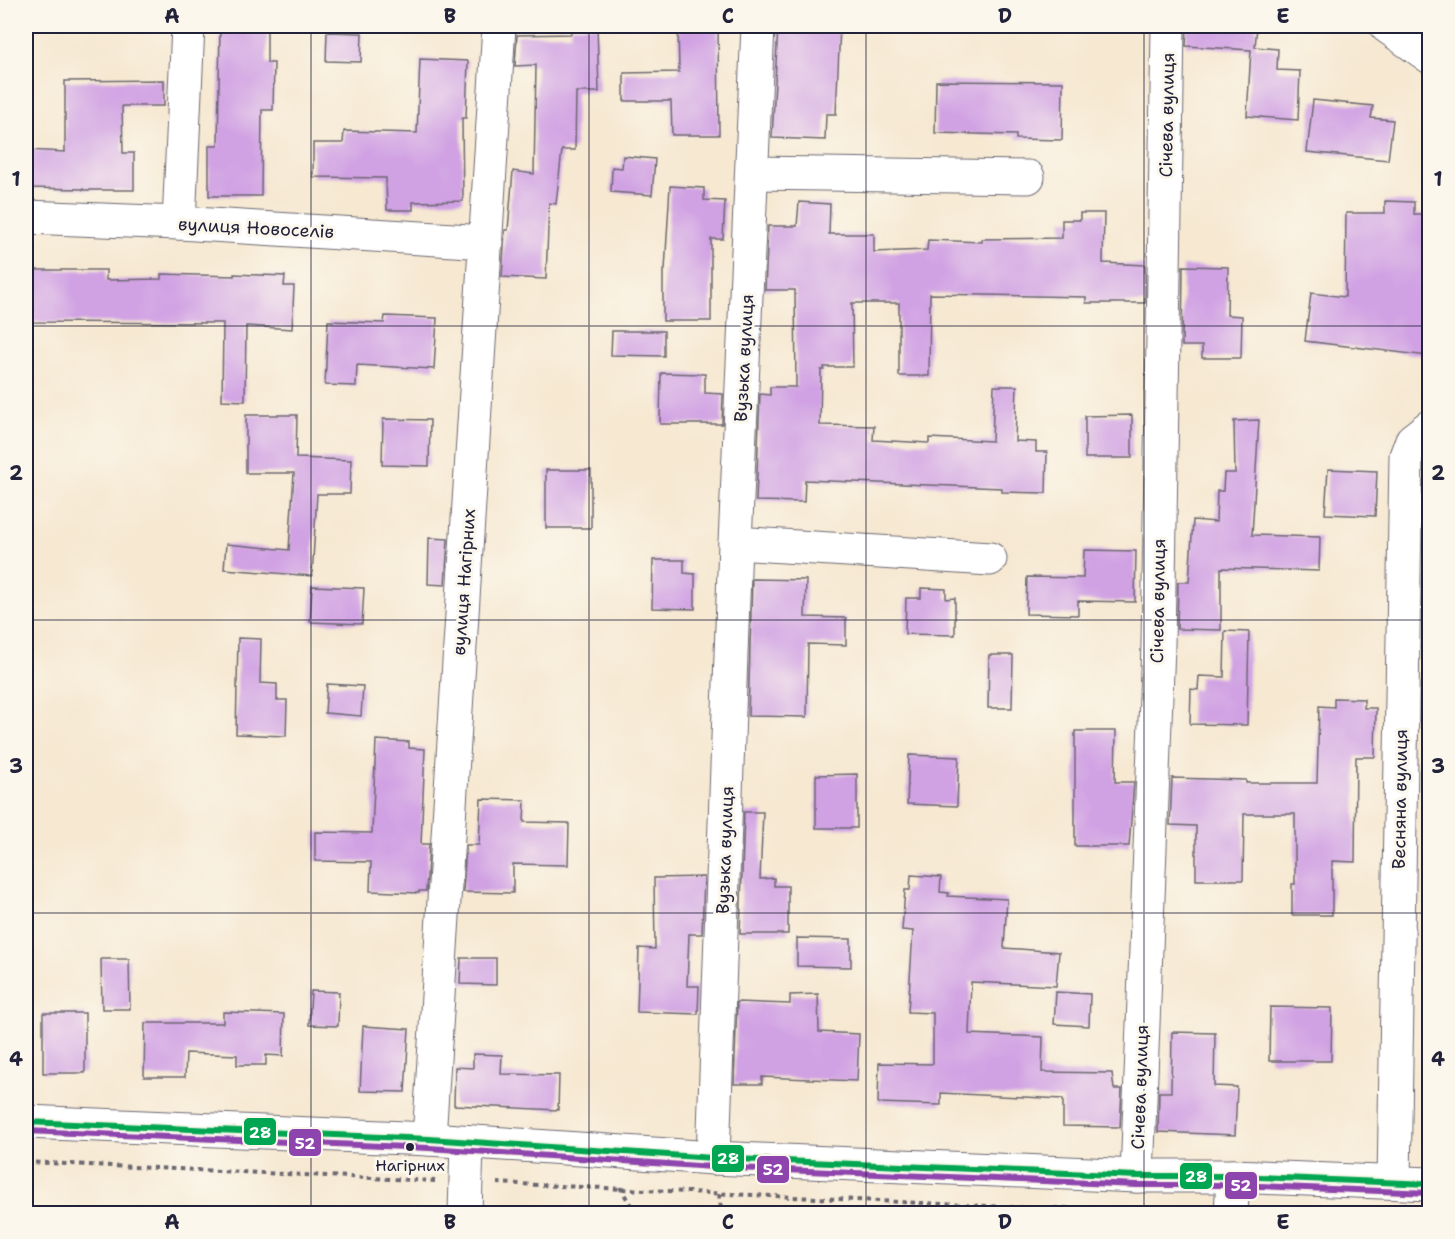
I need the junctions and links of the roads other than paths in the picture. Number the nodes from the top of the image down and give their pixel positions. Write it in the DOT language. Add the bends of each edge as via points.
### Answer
graph roads {
  1 [pos="188,26"];
  2 [pos="499,26"];
  3 [pos="758,26"];
  4 [pos="1168,26"];
  5 [pos="1386,26"];
  6 [pos="1430,57"];
  7 [pos="752,173"];
  8 [pos="1028,177"];
  9 [pos="26,217"];
  10 [pos="179,223"];
  11 [pos="486,242"];
  12 [pos="1430,426"];
  13 [pos="735,543"];
  14 [pos="990,559"];
  15 [pos="26,1122"];
  16 [pos="429,1139"];
  17 [pos="467,1143"];
  18 [pos="713,1158"];
  19 [pos="1137,1176"];
  20 [pos="1233,1176"];
  21 [pos="1394,1182"];
  22 [pos="1430,1184"];
  23 [pos="465,1214"];
  24 [pos="1231,1214"];
  1 -- 10 [label="street"];
  2 -- 11 [label="street, вулиця Нагірних"];
  3 -- 7 [label="street, Вузька вулиця"];
  4 -- 19 [label="street, Січева вулиця" via="1158,646"];
  5 -- 6 [label="street"];
  7 -- 8 [label="street"];
  7 -- 13 [label="street, Вузька вулиця"];
  9 -- 10 [label="street, вулиця Новоселів"];
  10 -- 11 [label="street, вулиця Новоселів"];
  11 -- 16 [label="street, вулиця Нагірних"];
  12 -- 21 [label="street, Весняна вулиця" via="1412,440 1406,456"];
  13 -- 14 [label="street"];
  13 -- 18 [label="street, Вузька вулиця"];
  15 -- 16 [label="street"];
  16 -- 17 [label="street"];
  17 -- 18 [label="street"];
  17 -- 23 [label="street"];
  18 -- 19 [label="street"];
  19 -- 20 [label="street"];
  20 -- 21 [label="street"];
  20 -- 24 [label="street"];
  21 -- 22 [label="street"];
}
